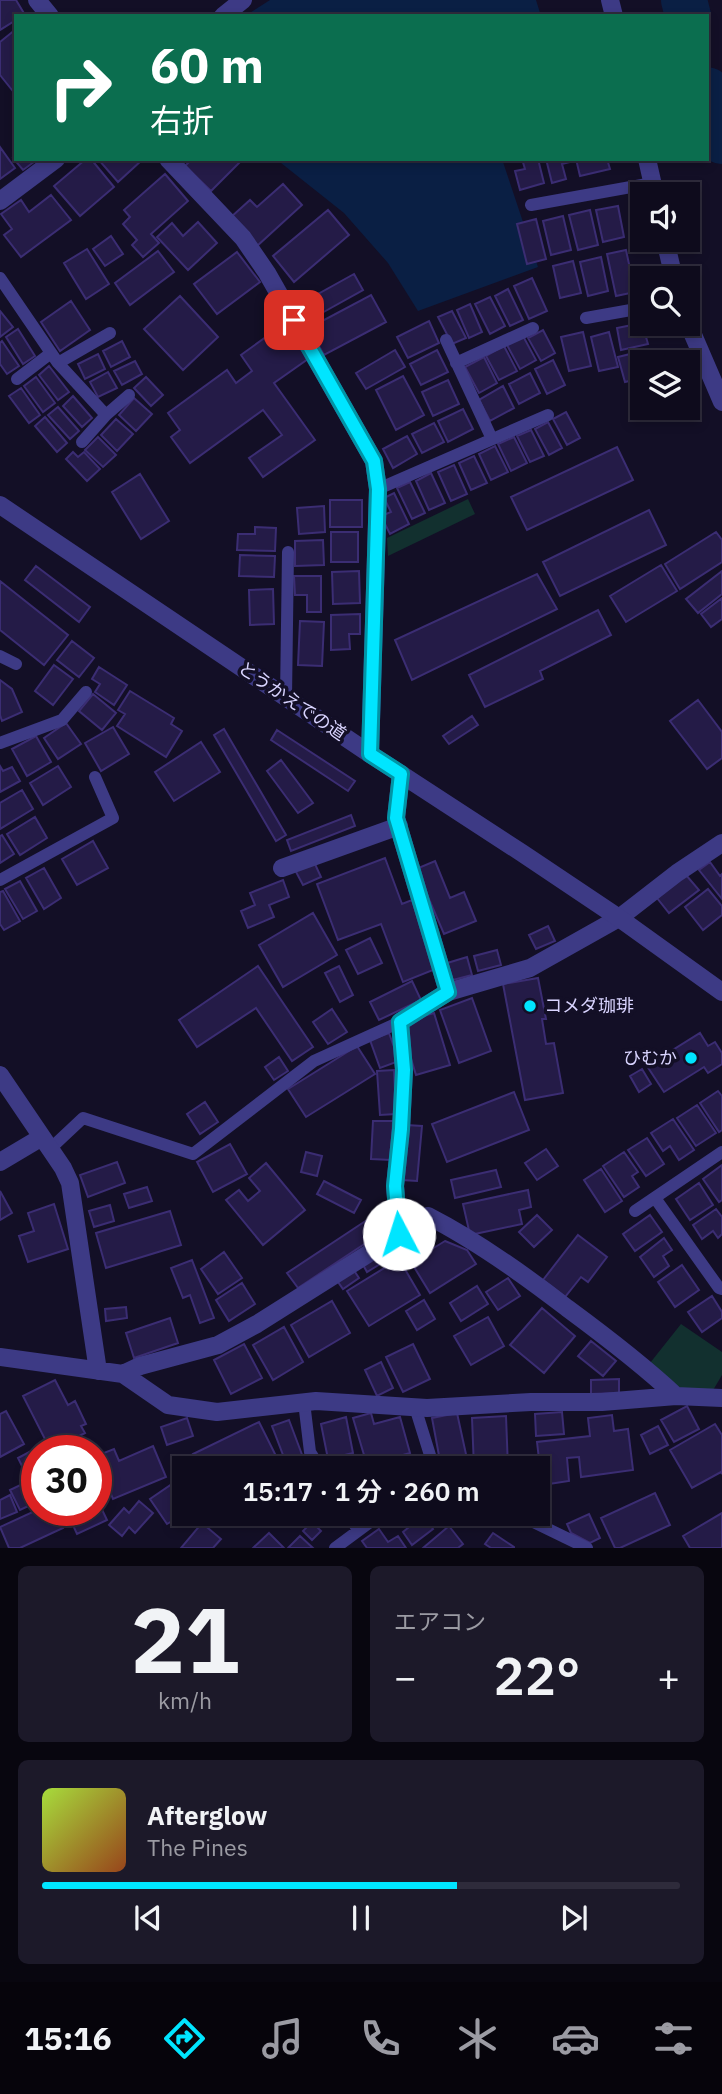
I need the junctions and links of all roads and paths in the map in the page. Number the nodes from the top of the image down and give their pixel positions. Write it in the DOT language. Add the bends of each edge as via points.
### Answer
graph roads {
  1 [pos="37,0"];
  2 [pos="243,0"];
  3 [pos="48,14"];
  4 [pos="226,14"];
  5 [pos="53,161"];
  6 [pos="170,161"];
  7 [pos="647,161"];
  8 [pos="652,182"];
  9 [pos="630,192"];
  10 [pos="0,201"];
  11 [pos="531,205"];
  12 [pos="0,278"];
  13 [pos="630,310"];
  14 [pos="586,318"];
  15 [pos="533,328"];
  16 [pos="110,333"];
  17 [pos="694,336"];
  18 [pos="446,340"];
  19 [pos="55,358"];
  20 [pos="456,363"];
  21 [pos="17,379"];
  22 [pos="129,395"];
  23 [pos="722,401"];
  24 [pos="107,415"];
  25 [pos="548,415"];
  26 [pos="492,439"];
  27 [pos="82,442"];
  28 [pos="378,489"];
  29 [pos="0,505"];
  30 [pos="288,552"];
  31 [pos="0,656"];
  32 [pos="16,664"];
  33 [pos="86,692"];
  34 [pos="286,697"];
  35 [pos="0,743"];
  36 [pos="370,754"];
  37 [pos="401,774"];
  38 [pos="95,777"];
  39 [pos="399,826"];
  40 [pos="722,843"];
  41 [pos="282,868"];
  42 [pos="0,880"];
  43 [pos="620,918"];
  44 [pos="448,992"];
  45 [pos="722,992"];
  46 [pos="400,1022"];
  47 [pos="0,1075"];
  48 [pos="46,1143"];
  49 [pos="722,1152"];
  50 [pos="0,1162"];
  51 [pos="655,1198"];
  52 [pos="635,1211"];
  53 [pos="399,1234"];
  54 [pos="722,1289"];
  55 [pos="0,1357"];
  56 [pos="98,1371"];
  57 [pos="123,1374"];
  58 [pos="676,1396"];
  59 [pos="722,1398"];
  60 [pos="304,1402"];
  61 [pos="415,1407"];
  62 [pos="312,1456"];
  63 [pos="430,1456"];
  64 [pos="356,1526"];
  65 [pos="364,1526"];
  66 [pos="542,1526"];
  67 [pos="358,1530"];
  68 [pos="335,1548"];
  69 [pos="587,1548"];
  1 -- 3 [label="street"];
  2 -- 4 [label="street"];
  5 -- 10 [label="street"];
  6 -- 28 [label="street" via="243,238 267,273 374,461"];
  7 -- 8 [label="street"];
  9 -- 11 [label="lane"];
  12 -- 19 [label="lane"];
  13 -- 14 [label="lane"];
  15 -- 20 [label="lane"];
  16 -- 19 [label="lane"];
  17 -- 23 [label="street"];
  18 -- 20 [label="lane"];
  19 -- 21 [label="lane"];
  19 -- 24 [label="lane"];
  20 -- 26 [label="lane"];
  22 -- 24 [label="lane"];
  24 -- 27 [label="lane"];
  25 -- 26 [label="lane"];
  26 -- 28 [label="lane"];
  28 -- 36 [label="street"];
  29 -- 34 [label="street, とうかえでの道"];
  30 -- 34 [label="lane"];
  31 -- 32 [label="lane"];
  33 -- 35 [label="lane" via="62,720"];
  34 -- 36 [label="street, とうかえでの道"];
  36 -- 37 [label="street, とうかえでの道"];
  37 -- 39 [label="street"];
  37 -- 43 [label="street, とうかえでの道"];
  38 -- 42 [label="lane" via="114,818"];
  39 -- 41 [label="street"];
  39 -- 44 [label="street"];
  40 -- 43 [label="street"];
  43 -- 44 [label="street" via="530,968"];
  43 -- 45 [label="street, とうかえでの道"];
  44 -- 46 [label="street"];
  46 -- 48 [label="lane" via="314,1061 193,1154 83,1118"];
  46 -- 53 [label="street" via="404,1070 395,1186"];
  47 -- 48 [label="street"];
  48 -- 50 [label="street"];
  48 -- 56 [label="street" via="70,1183"];
  49 -- 51 [label="lane"];
  51 -- 52 [label="lane"];
  51 -- 54 [label="lane"];
  53 -- 57 [label="street" via="218,1345"];
  53 -- 58 [label="street" via="428,1216 460,1233 640,1362"];
  55 -- 56 [label="street"];
  56 -- 57 [label="street"];
  57 -- 60 [label="street" via="168,1405 217,1412"];
  58 -- 59 [label="street"];
  58 -- 61 [label="street"];
  60 -- 61 [label="street"];
  60 -- 62 [label="lane"];
  61 -- 63 [label="lane"];
  64 -- 67 [label="lane"];
  65 -- 67 [label="lane"];
  66 -- 69 [label="lane"];
  67 -- 68 [label="lane"];
}
